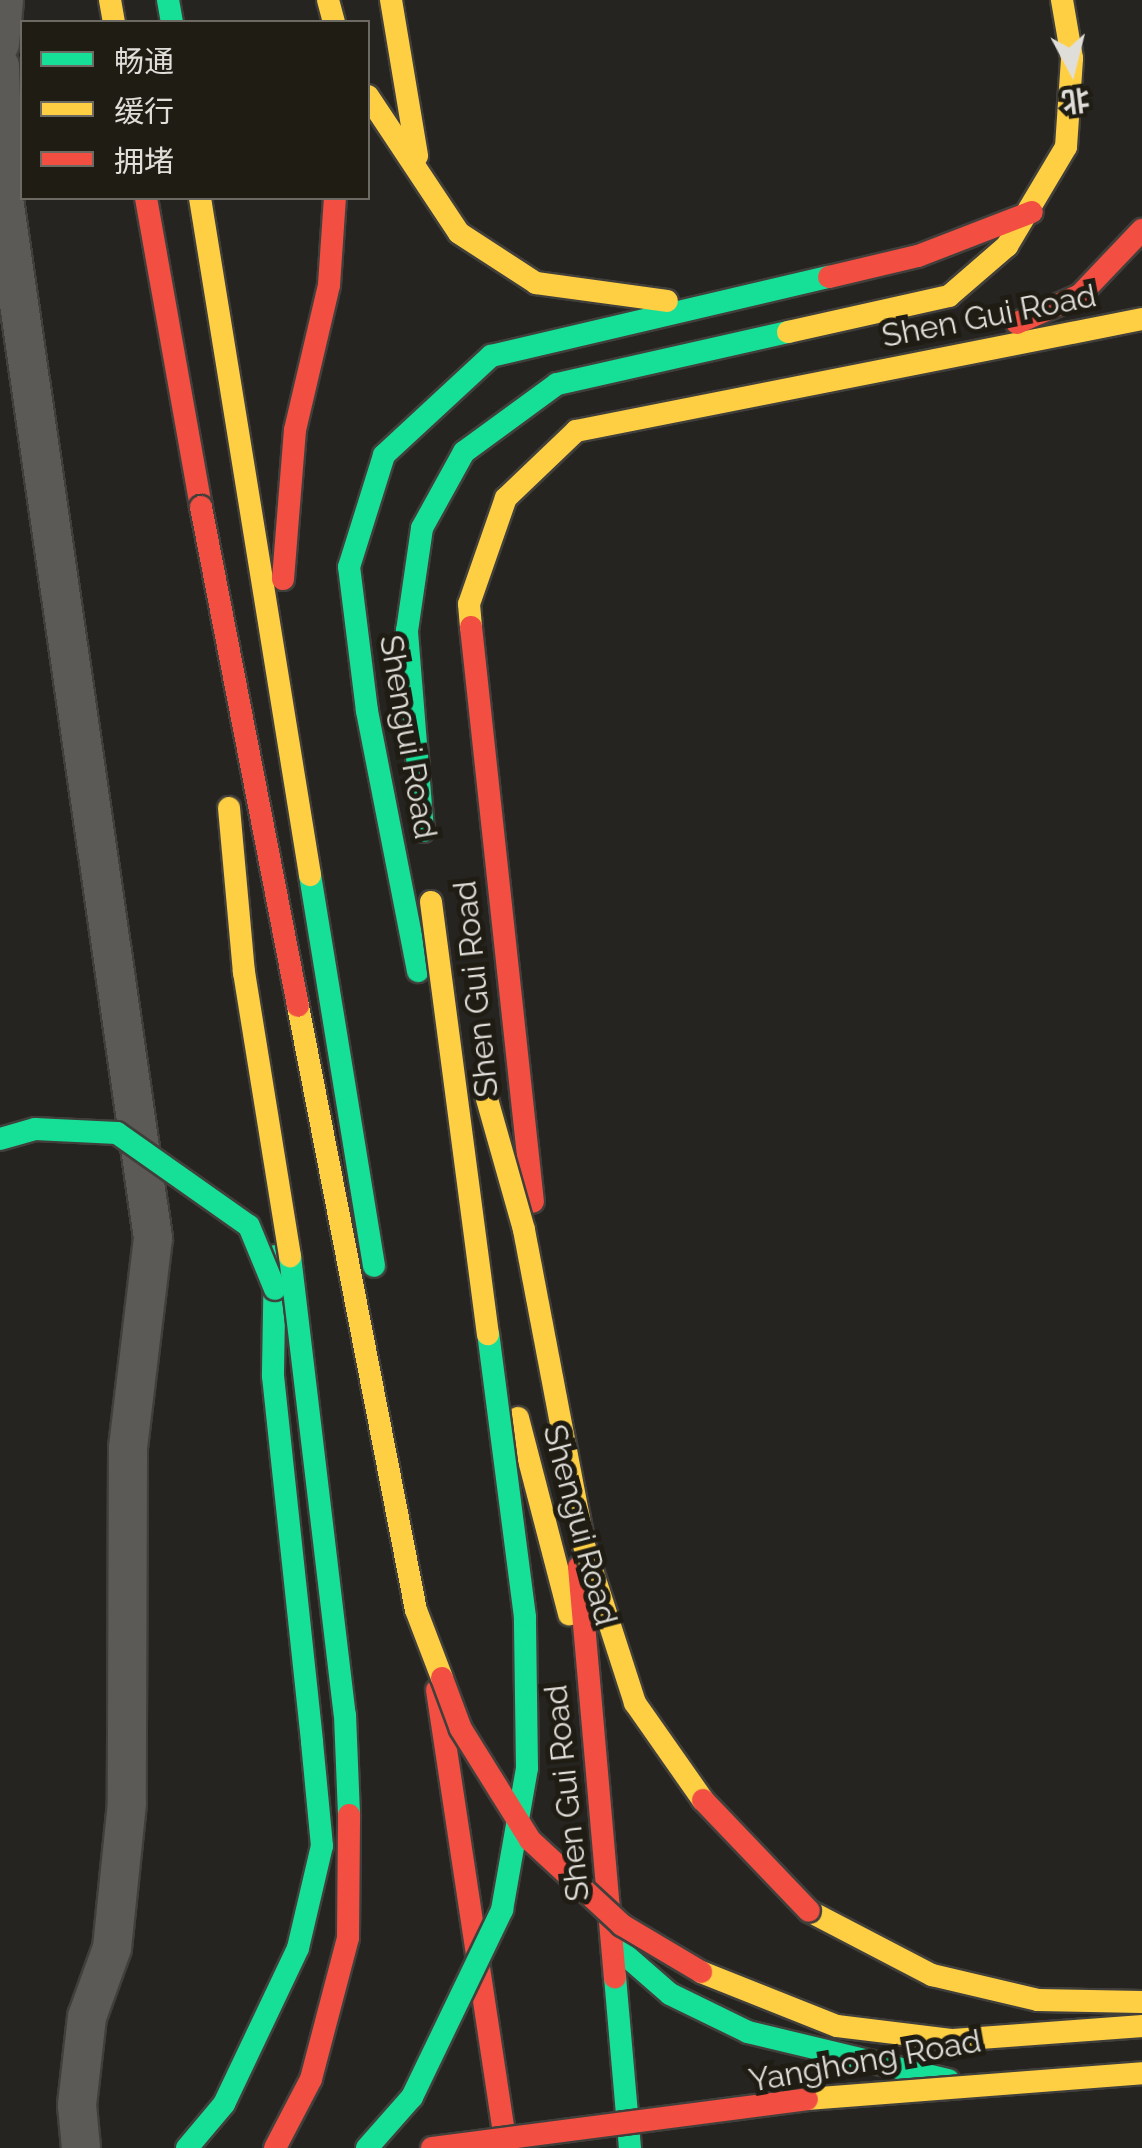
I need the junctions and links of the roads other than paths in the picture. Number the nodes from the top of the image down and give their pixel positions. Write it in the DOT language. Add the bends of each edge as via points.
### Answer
graph roads {
  1 [pos="4,0"];
  2 [pos="392,0"];
  3 [pos="1062,0"];
  4 [pos="0,44"];
  5 [pos="0,66"];
  6 [pos="370,99"];
  7 [pos="420,175"];
  8 [pos="146,200"];
  9 [pos="200,200"];
  10 [pos="336,200"];
  11 [pos="1032,212"];
  12 [pos="1142,230"];
  13 [pos="1119,254"];
  14 [pos="1070,270"];
  15 [pos="1002,289"];
  16 [pos="949,296"];
  17 [pos="698,305"];
  18 [pos="1142,319"];
  19 [pos="933,359"];
  20 [pos="201,506"];
  21 [pos="276,660"];
  22 [pos="429,883"];
  23 [pos="325,953"];
  24 [pos="296,1121"];
  25 [pos="0,1139"];
  26 [pos="308,1366"];
  27 [pos="586,1673"];
  28 [pos="616,1946"];
  29 [pos="1142,2002"];
  30 [pos="1142,2026"];
  31 [pos="1142,2046"];
  32 [pos="1142,2074"];
  33 [pos="948,2080"];
  34 [pos="630,2141"];
  35 [pos="81,2148"];
  36 [pos="188,2148"];
  37 [pos="275,2148"];
  38 [pos="367,2148"];
  39 [pos="432,2148"];
  40 [pos="506,2148"];
  41 [pos="602,2148"];
  1 -- 4 [label="street"];
  2 -- 7 [label="main road"];
  3 -- 11 [label="main road" via="1072,58 1066,147"];
  5 -- 35 [label="street" via="4,199 153,1238 128,1448 127,1803 112,1948 87,2017 77,2105"];
  6 -- 7 [label="main road, Shengui Road"];
  7 -- 17 [label="main road, Shengui Road" via="459,233 536,283"];
  8 -- 20 [label="main road"];
  9 -- 21 [label="main road"];
  10 -- 21 [label="main road" via="329,285 295,430"];
  11 -- 16 [label="main road" via="1007,246"];
  11 -- 17 [label="main road, Shengui Road" via="918,256"];
  12 -- 13 [label="main road"];
  13 -- 14 [label="main road"];
  13 -- 19 [label="main road" via="1080,295"];
  15 -- 16 [label="main road"];
  16 -- 22 [label="main road" via="557,384 464,452 422,528 407,631"];
  17 -- 27 [label="main road, Shengui Road" via="491,356 384,455 349,567 367,712 458,1180"];
  18 -- 19 [label="main road, Shen Gui Road"];
  19 -- 27 [label="main road, Shen Gui Road" via="576,432 506,498 469,604 508,1005 582,1586"];
  20 -- 26 [label="main road, bridge" via="244,972"];
  20 -- 30 [label="main road, bridge" via="416,1610 471,1745 530,1840 622,1925 724,1986 837,2026 953,2040"];
  21 -- 23 [label="main road"];
  21 -- 24 [label="main road" via="257,814"];
  22 -- 29 [label="main road, bridge" via="524,1230 584,1544 635,1703 720,1825 808,1911 932,1975 1038,2000"];
  22 -- 38 [label="main road, bridge" via="525,1617 527,1768 502,1910 412,2097"];
  23 -- 24 [label="main road"];
  23 -- 40 [label="main road"];
  24 -- 36 [label="main road" via="276,1222 273,1376 322,1846 298,1948 224,2104"];
  25 -- 26 [label="main road, bridge" via="36,1129 117,1133 192,1180 249,1226"];
  26 -- 37 [label="main road, bridge" via="345,1715 348,1938 311,2079"];
  27 -- 28 [label="main road, Shen Gui Road"];
  28 -- 33 [label="main road" via="670,1994 748,2032"];
  28 -- 34 [label="main road, Shen Gui Road"];
  31 -- 33 [label="main road, Yanghong Road"];
  32 -- 39 [label="main road, bridge" via="736,2104"];
  33 -- 34 [label="main road, Yanghong Road"];
  34 -- 41 [label="main road, Yanghong Road"];
}
